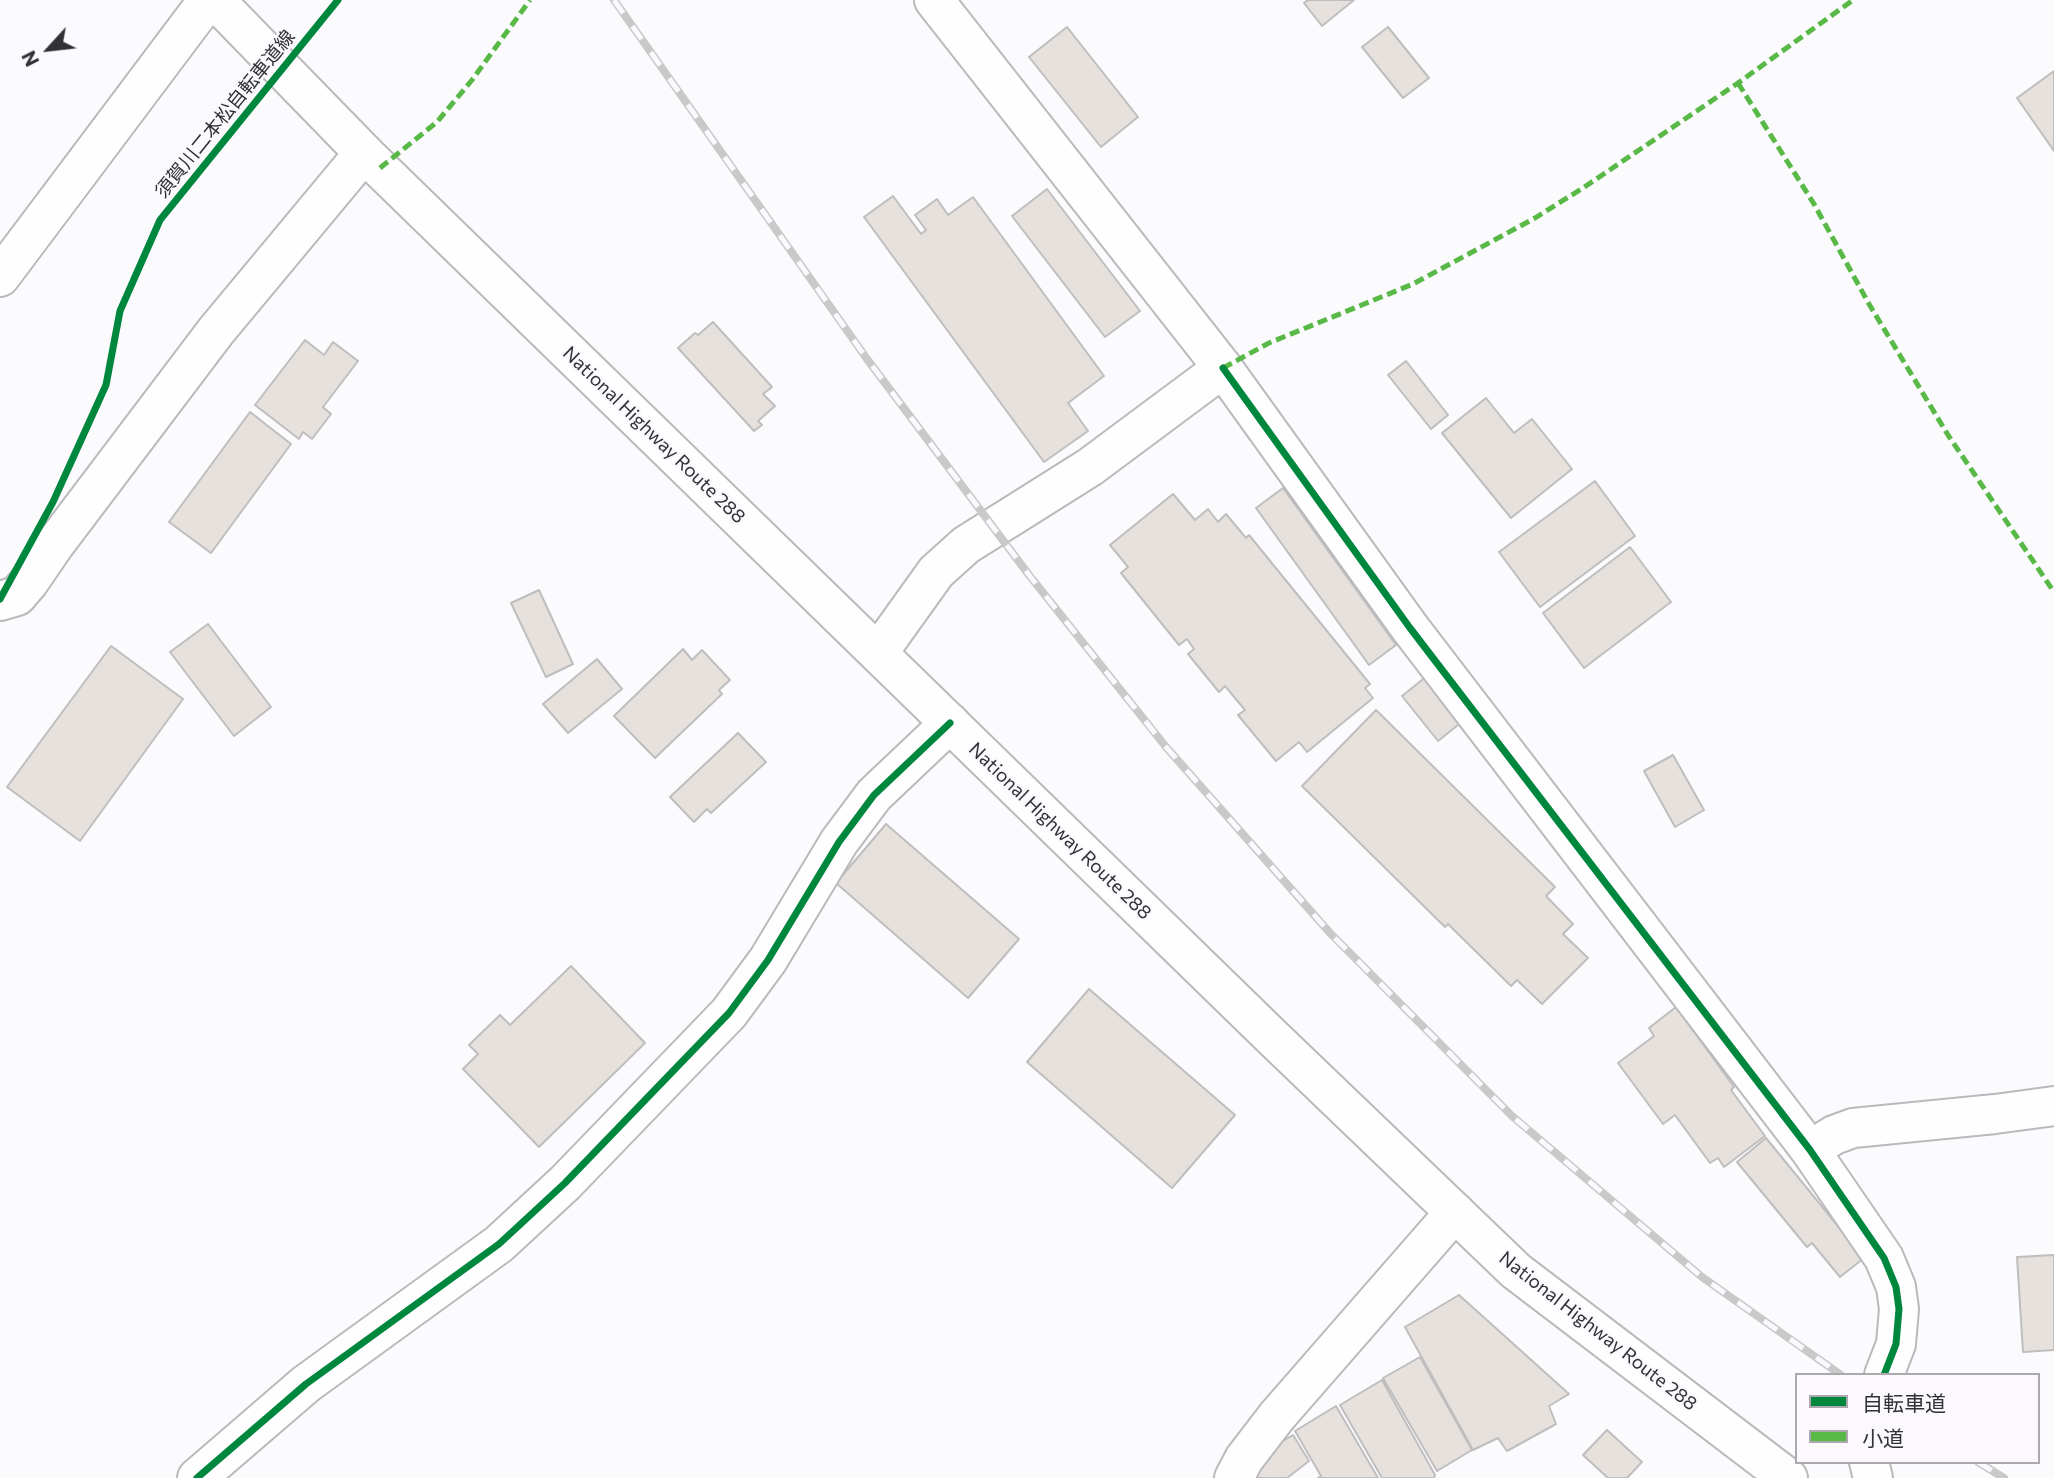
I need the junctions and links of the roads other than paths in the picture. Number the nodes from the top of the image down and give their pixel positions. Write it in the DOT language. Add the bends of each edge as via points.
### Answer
graph roads {
  1 [pos="208,0"];
  2 [pos="215,0"];
  3 [pos="934,0"];
  4 [pos="364,153"];
  5 [pos="0,276"];
  6 [pos="1223,369"];
  7 [pos="0,601"];
  8 [pos="878,653"];
  9 [pos="950,723"];
  10 [pos="2054,1106"];
  11 [pos="1810,1150"];
  12 [pos="1455,1212"];
  13 [pos="1885,1373"];
  14 [pos="197,1478"];
  15 [pos="1234,1478"];
  16 [pos="1788,1478"];
  1 -- 5 [label="main road"];
  2 -- 4 [label="main road, National Highway Route 288"];
  3 -- 6 [label="main road"];
  4 -- 7 [label="main road" via="216,331 29,582 17,596"];
  4 -- 8 [label="main road, National Highway Route 288"];
  6 -- 8 [label="main road" via="1090,467 966,545 936,572"];
  6 -- 11 [label="main road" via="1419,639"];
  8 -- 9 [label="main road, National Highway Route 288"];
  9 -- 12 [label="main road, National Highway Route 288"];
  9 -- 14 [label="main road" via="874,795 729,1013 565,1183 499,1244 306,1384"];
  10 -- 11 [label="main road" via="1853,1128"];
  11 -- 13 [label="main road" via="1884,1258 1896,1287 1896,1343"];
  12 -- 15 [label="main road" via="1278,1416"];
  12 -- 16 [label="main road, National Highway Route 288" via="1516,1271"];
}
